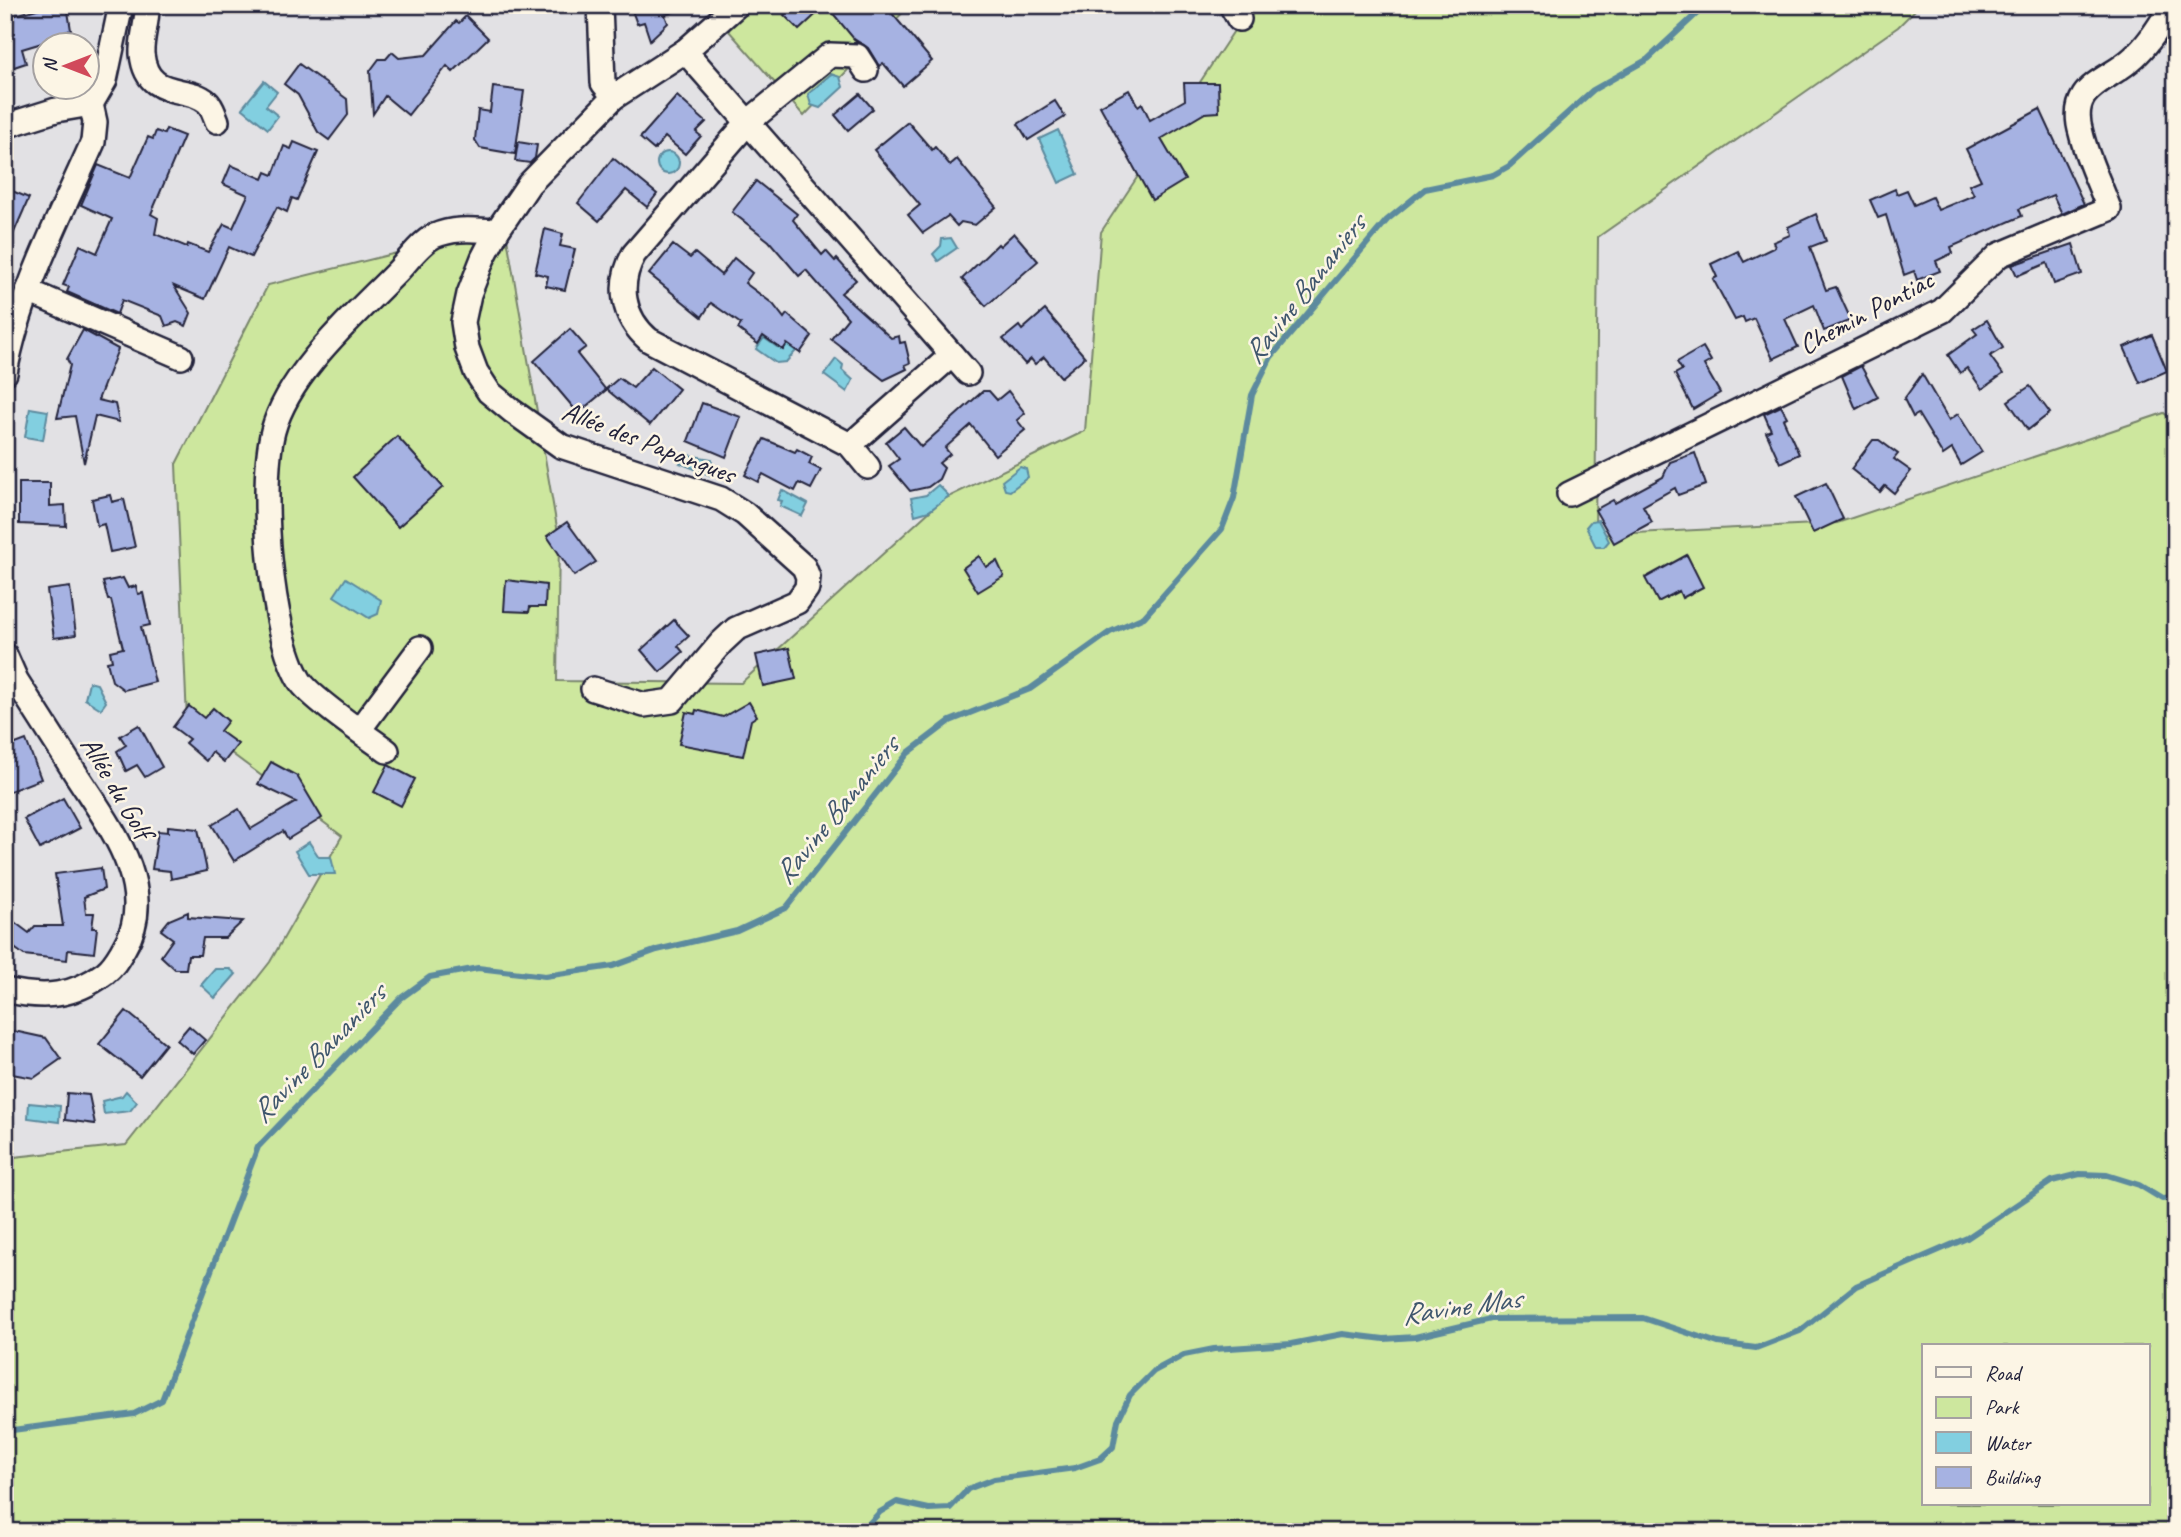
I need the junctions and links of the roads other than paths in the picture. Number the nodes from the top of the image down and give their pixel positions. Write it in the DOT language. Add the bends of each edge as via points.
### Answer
graph roads {
  1 [pos="121,5"];
  2 [pos="147,5"];
  3 [pos="600,5"];
  4 [pos="737,5"];
  5 [pos="2173,5"];
  6 [pos="685,51"];
  7 [pos="866,70"];
  8 [pos="614,97"];
  9 [pos="91,104"];
  10 [pos="217,121"];
  11 [pos="748,122"];
  12 [pos="5,126"];
  13 [pos="497,232"];
  14 [pos="28,291"];
  15 [pos="952,355"];
  16 [pos="181,357"];
  17 [pos="5,373"];
  18 [pos="968,373"];
  19 [pos="850,445"];
  20 [pos="868,467"];
  21 [pos="1569,494"];
  22 [pos="420,648"];
  23 [pos="5,655"];
  24 [pos="593,689"];
  25 [pos="359,730"];
  26 [pos="387,751"];
  27 [pos="5,990"];
  1 -- 9 [label="street" via="105,80"];
  2 -- 10 [label="street" via="142,53 154,82 171,92 201,97 210,104"];
  3 -- 8 [label="street" via="603,83"];
  4 -- 6 [label="street, Allée des Papangues"];
  5 -- 21 [label="street, Chemin Pontiac" via="2144,48 2094,82 2083,97 2078,114 2080,132 2109,209 1999,255 1942,311"];
  6 -- 8 [label="street, Allée des Papangues"];
  6 -- 11 [label="street"];
  7 -- 11 [label="street" via="857,56 830,55"];
  8 -- 13 [label="street, Allée des Papangues" via="529,184"];
  9 -- 12 [label="street"];
  9 -- 14 [label="street" via="93,142"];
  11 -- 15 [label="street"];
  11 -- 19 [label="street" via="635,254 627,267 624,300 638,331 660,348"];
  13 -- 24 [label="street, Allée des Papangues" via="468,293 463,322 467,348 489,392 561,446 728,503 804,567 808,577 807,589 797,602 736,629 672,701 644,705"];
  13 -- 25 [label="street" via="455,229 432,237 299,378 274,430 267,486 281,628 301,682"];
  14 -- 16 [label="street"];
  14 -- 17 [label="street"];
  15 -- 18 [label="street"];
  15 -- 19 [label="street"];
  19 -- 20 [label="street"];
  22 -- 25 [label="street"];
  23 -- 27 [label="street, Allée du Golf" via="16,680 123,848 136,905 130,937 112,968 88,986 58,997"];
  25 -- 26 [label="street"];
}
